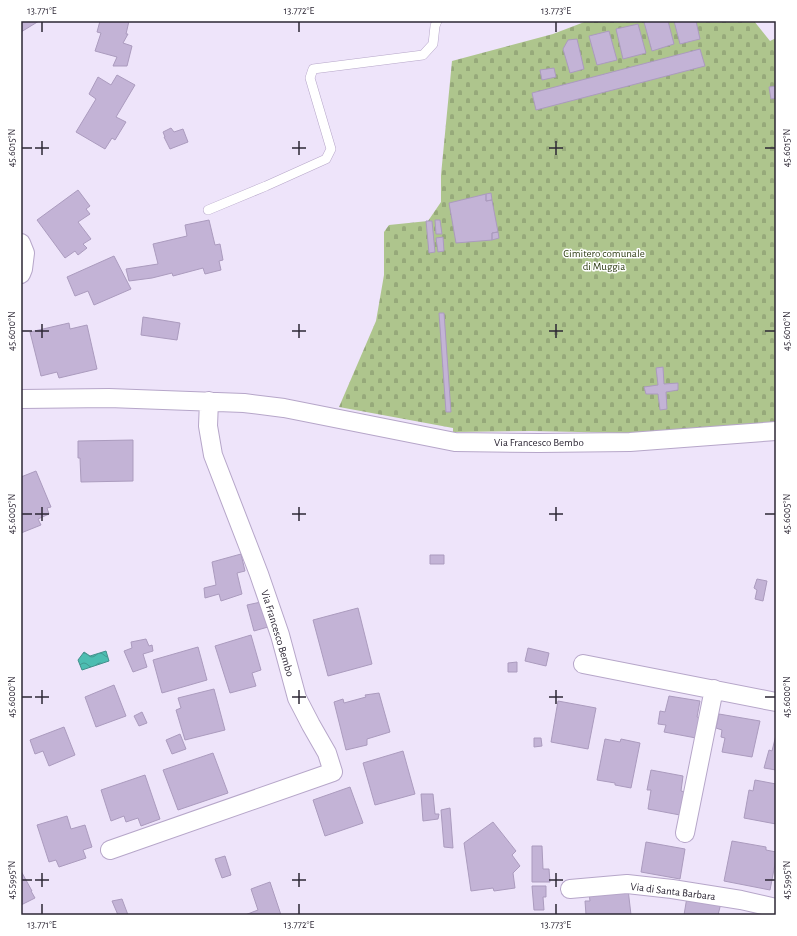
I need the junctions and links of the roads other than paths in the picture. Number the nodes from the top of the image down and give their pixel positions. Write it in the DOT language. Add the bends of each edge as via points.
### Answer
graph roads {
  1 [pos="437,21"];
  2 [pos="208,210"];
  3 [pos="21,243"];
  4 [pos="21,274"];
  5 [pos="21,399"];
  6 [pos="209,401"];
  7 [pos="776,431"];
  8 [pos="583,664"];
  9 [pos="714,689"];
  10 [pos="776,702"];
  11 [pos="685,833"];
  12 [pos="110,850"];
  13 [pos="570,889"];
  14 [pos="776,908"];
  1 -- 2 [label="lane" via="433,44 423,55 313,69 310,78 331,149 326,159"];
  3 -- 4 [label="street" via="25,253"];
  5 -- 6 [label="street, Via Francesco Bembo"];
  6 -- 7 [label="street, Via Francesco Bembo" via="284,408 455,442 630,442"];
  6 -- 12 [label="street, Via Francesco Bembo" via="208,426 213,456 259,574 298,698 327,753 334,772"];
  8 -- 9 [label="street"];
  9 -- 10 [label="street"];
  9 -- 11 [label="street"];
  13 -- 14 [label="street, Via di Santa Barbara" via="627,884 695,892"];
}
